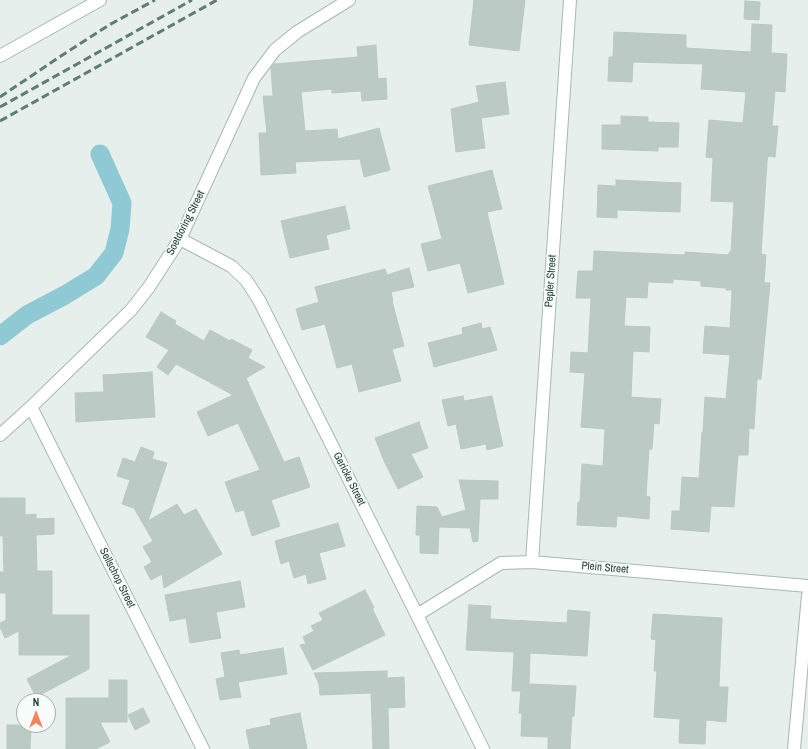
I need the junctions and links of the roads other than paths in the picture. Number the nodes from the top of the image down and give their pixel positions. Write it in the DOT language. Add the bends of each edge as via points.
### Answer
graph roads {
  1 [pos="100,0"];
  2 [pos="349,0"];
  3 [pos="570,0"];
  4 [pos="0,56"];
  5 [pos="180,240"];
  6 [pos="31,407"];
  7 [pos="0,435"];
  8 [pos="532,562"];
  9 [pos="808,586"];
  10 [pos="808,595"];
  11 [pos="417,615"];
  12 [pos="203,749"];
  13 [pos="483,749"];
  14 [pos="794,749"];
  1 -- 4 [label="street"];
  2 -- 5 [label="street, Soetdoring Street" via="296,32 275,50 254,78"];
  3 -- 8 [label="street, Pepler Street"];
  5 -- 6 [label="street, Soetdoring Street" via="150,287 131,310"];
  5 -- 11 [label="street, Gericke Street" via="232,266 246,280 259,300"];
  6 -- 7 [label="street, Soetdoring Street"];
  6 -- 12 [label="street, Sellschop Street"];
  8 -- 9 [label="street, Plein Street"];
  8 -- 11 [label="street, Plein Street" via="501,563"];
  10 -- 14 [label="street"];
  11 -- 13 [label="street, Gericke Street"];
}
